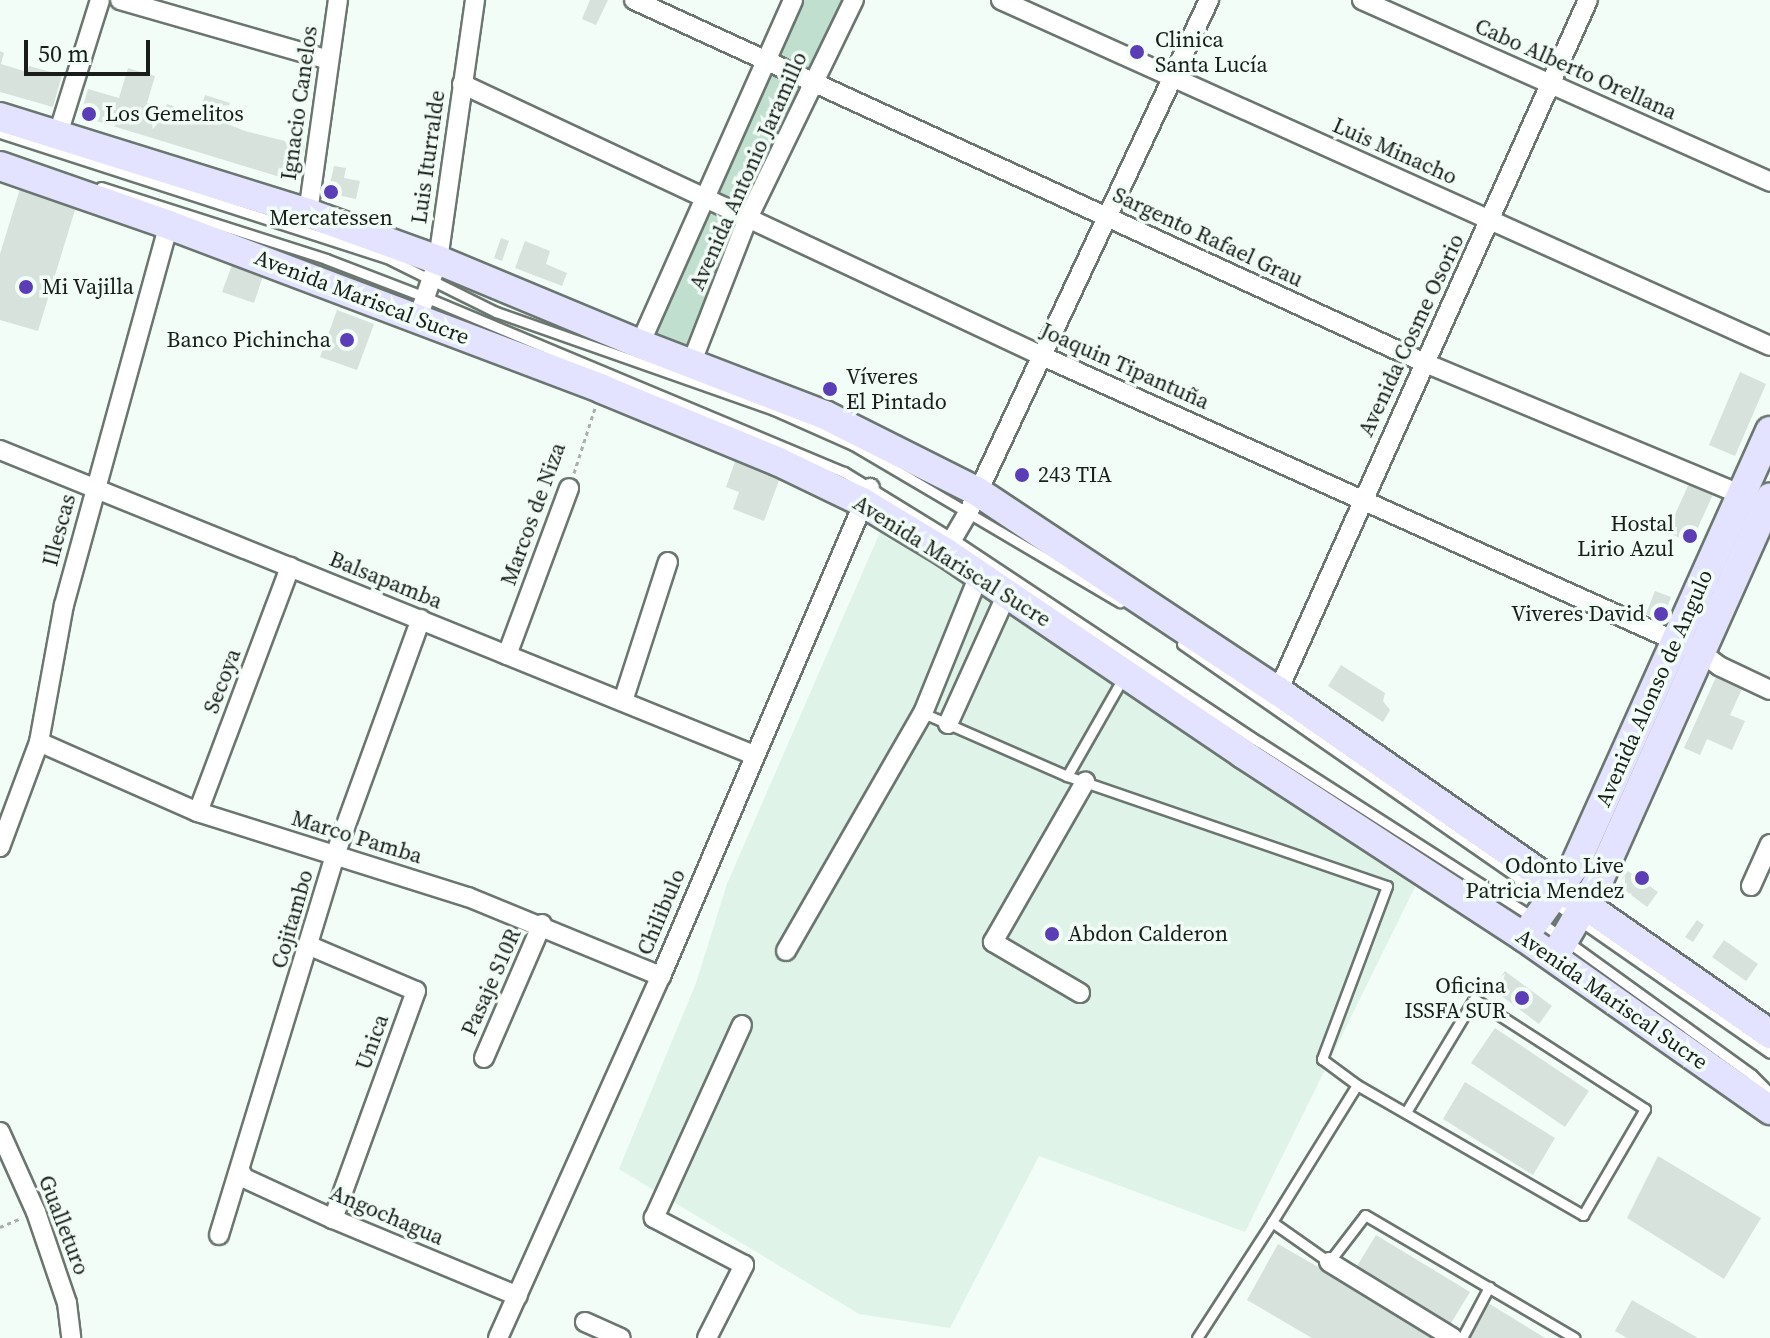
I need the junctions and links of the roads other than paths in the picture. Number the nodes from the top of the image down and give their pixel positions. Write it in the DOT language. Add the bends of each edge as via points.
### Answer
graph roads {
  1 [pos="100,0"];
  2 [pos="120,0"];
  3 [pos="338,0"];
  4 [pos="475,0"];
  5 [pos="634,0"];
  6 [pos="793,0"];
  7 [pos="854,0"];
  8 [pos="1001,0"];
  9 [pos="1209,0"];
  10 [pos="1362,0"];
  11 [pos="1588,0"];
  12 [pos="767,59"];
  13 [pos="329,60"];
  14 [pos="1173,79"];
  15 [pos="815,80"];
  16 [pos="462,84"];
  17 [pos="1551,84"];
  18 [pos="0,117"];
  19 [pos="0,133"];
  20 [pos="58,134"];
  21 [pos="0,154"];
  22 [pos="30,164"];
  23 [pos="0,166"];
  24 [pos="1770,182"];
  25 [pos="89,183"];
  26 [pos="704,201"];
  27 [pos="308,213"];
  28 [pos="1105,216"];
  29 [pos="1490,219"];
  30 [pos="747,220"];
  31 [pos="169,225"];
  32 [pos="428,289"];
  33 [pos="640,344"];
  34 [pos="1770,346"];
  35 [pos="1040,355"];
  36 [pos="1425,363"];
  37 [pos="691,364"];
  38 [pos="1770,431"];
  39 [pos="0,450"];
  40 [pos="569,488"];
  41 [pos="94,491"];
  42 [pos="866,495"];
  43 [pos="1363,497"];
  44 [pos="1759,500"];
  45 [pos="973,502"];
  46 [pos="949,545"];
  47 [pos="668,562"];
  48 [pos="290,567"];
  49 [pos="979,575"];
  50 [pos="1007,594"];
  51 [pos="1125,605"];
  52 [pos="421,619"];
  53 [pos="1176,640"];
  54 [pos="1675,642"];
  55 [pos="1702,653"];
  56 [pos="507,655"];
  57 [pos="1125,674"];
  58 [pos="1770,690"];
  59 [pos="1278,691"];
  60 [pos="623,701"];
  61 [pos="923,713"];
  62 [pos="948,724"];
  63 [pos="39,742"];
  64 [pos="754,755"];
  65 [pos="1076,779"];
  66 [pos="198,812"];
  67 [pos="1770,844"];
  68 [pos="0,847"];
  69 [pos="335,855"];
  70 [pos="1751,886"];
  71 [pos="1542,910"];
  72 [pos="542,924"];
  73 [pos="1570,930"];
  74 [pos="310,946"];
  75 [pos="786,951"];
  76 [pos="661,976"];
  77 [pos="1080,993"];
  78 [pos="742,1025"];
  79 [pos="1770,1034"];
  80 [pos="1770,1053"];
  81 [pos="484,1058"];
  82 [pos="1357,1085"];
  83 [pos="1770,1093"];
  84 [pos="1770,1110"];
  85 [pos="1406,1112"];
  86 [pos="0,1132"];
  87 [pos="241,1172"];
  88 [pos="333,1219"];
  89 [pos="1272,1222"];
  90 [pos="219,1235"];
  91 [pos="1329,1262"];
  92 [pos="1489,1287"];
  93 [pos="518,1296"];
  94 [pos="585,1322"];
  95 [pos="71,1338"];
  96 [pos="498,1338"];
  97 [pos="621,1338"];
  98 [pos="707,1338"];
  99 [pos="1197,1338"];
  100 [pos="1453,1338"];
  101 [pos="1462,1338"];
  102 [pos="1575,1338"];
  1 -- 20 [label="street"];
  2 -- 13 [label="street"];
  3 -- 13 [label="street, Ignacio Canelos"];
  4 -- 16 [label="street, Luis Iturralde"];
  5 -- 12 [label="street, Sargento Rafael Grau"];
  6 -- 12 [label="street, Avenida Antonio Jaramillo"];
  7 -- 15 [label="street, Avenida Antonio Jaramillo"];
  8 -- 14 [label="street, Luis Minacho"];
  9 -- 14 [label="street"];
  10 -- 17 [label="street, Cabo Alberto Orellana"];
  11 -- 17 [label="street, Avenida Cosme Osorio"];
  12 -- 15 [label="street, Sargento Rafael Grau"];
  12 -- 26 [label="street, Avenida Antonio Jaramillo"];
  13 -- 27 [label="street, Ignacio Canelos"];
  14 -- 28 [label="street"];
  14 -- 29 [label="street, Luis Minacho"];
  15 -- 28 [label="street, Sargento Rafael Grau"];
  15 -- 30 [label="street, Avenida Antonio Jaramillo"];
  16 -- 26 [label="street, Joaquin Tipantuña"];
  16 -- 32 [label="street, Luis Iturralde"];
  17 -- 24 [label="street, Cabo Alberto Orellana"];
  17 -- 29 [label="street, Avenida Cosme Osorio"];
  18 -- 20 [label="main road, Avenida Mariscal Sucre"];
  19 -- 32 [label="lane" via="387,258"];
  20 -- 27 [label="main road, Avenida Mariscal Sucre"];
  21 -- 22 [label="lane"];
  23 -- 31 [label="main road, Avenida Mariscal Sucre"];
  25 -- 32 [label="lane"];
  26 -- 30 [label="street, Joaquin Tipantuña"];
  26 -- 33 [label="street, Avenida Antonio Jaramillo"];
  27 -- 32 [label="main road, Avenida Mariscal Sucre"];
  28 -- 35 [label="street"];
  28 -- 36 [label="street, Sargento Rafael Grau"];
  29 -- 34 [label="street, Luis Minacho"];
  29 -- 36 [label="street, Avenida Cosme Osorio"];
  30 -- 35 [label="street, Joaquin Tipantuña"];
  30 -- 37 [label="street, Avenida Antonio Jaramillo"];
  31 -- 32 [label="main road, Avenida Mariscal Sucre"];
  31 -- 41 [label="street, Illescas"];
  32 -- 33 [label="main road, Avenida Mariscal Sucre"];
  32 -- 42 [label="main road, Avenida Mariscal Sucre" via="602,389"];
  32 -- 42 [label="lane" via="844,472"];
  32 -- 45 [label="lane" via="774,410"];
  33 -- 37 [label="main road, Avenida Mariscal Sucre"];
  35 -- 43 [label="street, Joaquin Tipantuña"];
  35 -- 45 [label="street"];
  36 -- 43 [label="street, Avenida Cosme Osorio"];
  36 -- 44 [label="street, Sargento Rafael Grau"];
  37 -- 45 [label="main road, Avenida Mariscal Sucre" via="825,415"];
  38 -- 44 [label="main road, Avenida Alonso de Angulo"];
  39 -- 41 [label="street, Balsapamba"];
  40 -- 56 [label="street, Marcos de Niza"];
  41 -- 48 [label="street, Balsapamba"];
  41 -- 63 [label="street, Illescas" via="64,605"];
  42 -- 46 [label="main road, Avenida Mariscal Sucre"];
  42 -- 64 [label="street, Chilibulo"];
  43 -- 54 [label="street, Joaquin Tipantuña"];
  43 -- 59 [label="street, Avenida Cosme Osorio"];
  44 -- 54 [label="main road, Avenida Alonso de Angulo"];
  44 -- 55 [label="main road, Avenida Alonso de Angulo"];
  45 -- 46 [label="street"];
  45 -- 51 [label="lane"];
  45 -- 59 [label="main road, Avenida Mariscal Sucre"];
  46 -- 49 [label="main road, Avenida Mariscal Sucre"];
  46 -- 71 [label="lane" via="1259,742"];
  47 -- 60 [label="street"];
  48 -- 52 [label="street, Balsapamba"];
  48 -- 66 [label="street, Secoya"];
  49 -- 50 [label="main road, Avenida Mariscal Sucre"];
  49 -- 61 [label="street"];
  50 -- 57 [label="main road, Avenida Mariscal Sucre"];
  50 -- 62 [label="street"];
  52 -- 56 [label="street, Balsapamba"];
  52 -- 69 [label="street, Cojitambo"];
  53 -- 71 [label="lane"];
  54 -- 55 [label="street, Joaquin Tipantuña"];
  54 -- 71 [label="main road, Avenida Alonso de Angulo" via="1574,867"];
  55 -- 58 [label="street, Joaquin Tipantuña"];
  55 -- 73 [label="main road, Avenida Alonso de Angulo" via="1599,880"];
  56 -- 60 [label="street, Balsapamba"];
  57 -- 65 [label="lane"];
  57 -- 71 [label="main road, Avenida Mariscal Sucre"];
  59 -- 71 [label="main road, Avenida Mariscal Sucre"];
  60 -- 64 [label="street, Balsapamba"];
  61 -- 62 [label="lane"];
  61 -- 75 [label="street"];
  62 -- 65 [label="lane"];
  63 -- 66 [label="street, Marco Pamba"];
  63 -- 68 [label="street, Illescas"];
  64 -- 76 [label="street, Chilibulo"];
  65 -- 77 [label="street" via="993,942"];
  65 -- 82 [label="lane" via="1387,886 1322,1059"];
  66 -- 69 [label="street, Marco Pamba"];
  67 -- 70 [label="street"];
  69 -- 72 [label="street, Marco Pamba"];
  69 -- 74 [label="street, Cojitambo"];
  71 -- 73 [label="main road, Avenida Mariscal Sucre"];
  71 -- 73 [label="main road, Avenida Mariscal Sucre"];
  72 -- 76 [label="street, Marco Pamba"];
  72 -- 81 [label="street, Pasaje S10R"];
  73 -- 79 [label="main road, Avenida Mariscal Sucre"];
  73 -- 80 [label="lane"];
  73 -- 83 [label="lane"];
  73 -- 84 [label="main road, Avenida Mariscal Sucre"];
  74 -- 87 [label="street, Cojitambo"];
  74 -- 88 [label="street, Unica" via="416,991"];
  76 -- 93 [label="street, Chilibulo"];
  78 -- 98 [label="street" via="654,1218 744,1265"];
  82 -- 85 [label="lane"];
  82 -- 89 [label="lane"];
  85 -- 85 [label="lane" via="1583,1215 1645,1109 1474,999"];
  86 -- 95 [label="street, Gualleturo" via="36,1212 67,1303"];
  87 -- 88 [label="street, Angochagua"];
  87 -- 90 [label="street, Cojitambo"];
  88 -- 93 [label="street, Angochagua"];
  89 -- 91 [label="lane"];
  89 -- 99 [label="lane"];
  91 -- 92 [label="lane" via="1365,1215"];
  91 -- 100 [label="street"];
  92 -- 101 [label="lane"];
  92 -- 102 [label="lane"];
  93 -- 96 [label="street, Chilibulo"];
  94 -- 97 [label="street"];
}
